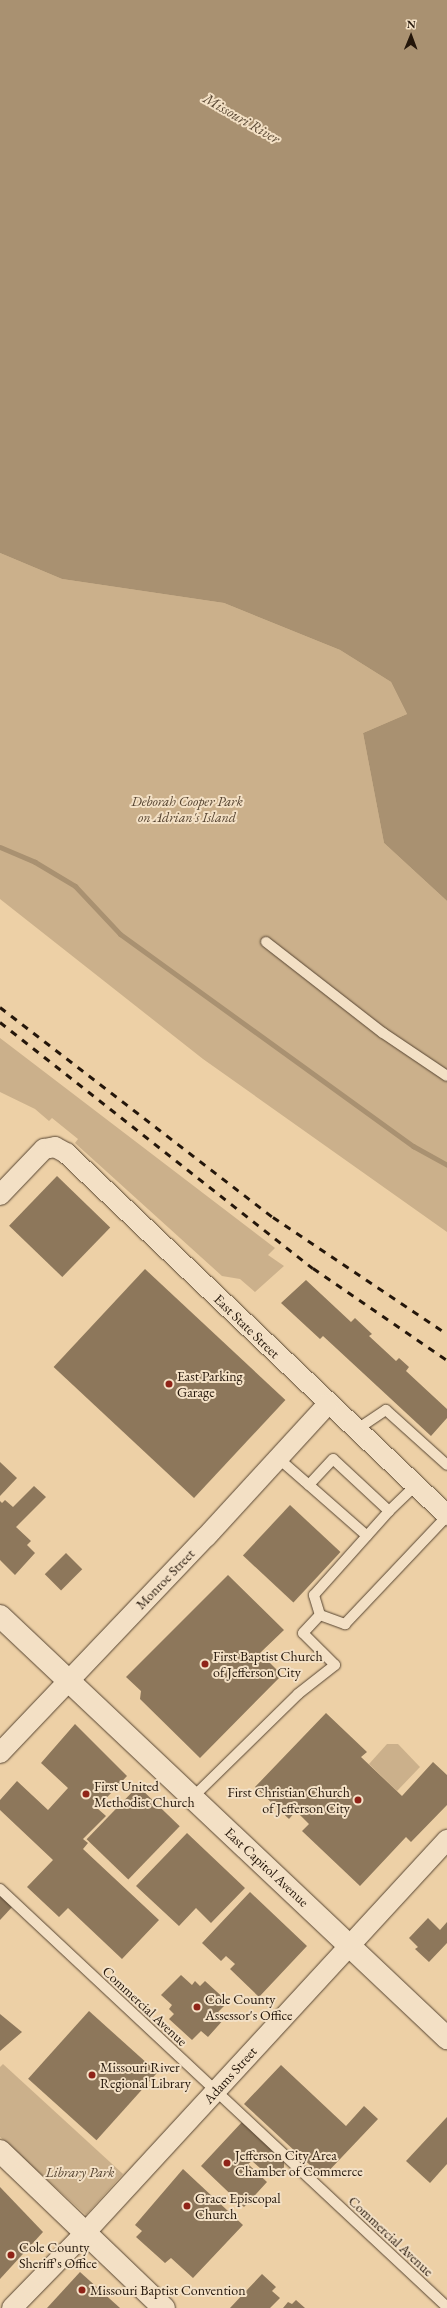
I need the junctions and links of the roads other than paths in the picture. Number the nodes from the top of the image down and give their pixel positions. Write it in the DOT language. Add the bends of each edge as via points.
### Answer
graph roads {
  1 [pos="266,942"];
  2 [pos="447,1076"];
  3 [pos="0,1195"];
  4 [pos="328,1404"];
  5 [pos="356,1430"];
  6 [pos="278,1458"];
  7 [pos="447,1465"];
  8 [pos="309,1485"];
  9 [pos="416,1485"];
  10 [pos="389,1511"];
  11 [pos="447,1516"];
  12 [pos="367,1536"];
  13 [pos="320,1615"];
  14 [pos="0,1616"];
  15 [pos="68,1680"];
  16 [pos="0,1753"];
  17 [pos="193,1797"];
  18 [pos="447,1840"];
  19 [pos="0,1889"];
  20 [pos="349,1944"];
  21 [pos="447,2038"];
  22 [pos="216,2092"];
  23 [pos="0,2151"];
  24 [pos="84,2234"];
  25 [pos="447,2307"];
  26 [pos="12,2308"];
  27 [pos="164,2308"];
  1 -- 2 [label="lane" via="383,1033"];
  3 -- 4 [label="street, East State Street" via="44,1149 55,1147 66,1153"];
  4 -- 5 [label="street, East State Street"];
  4 -- 6 [label="street, Monroe Street"];
  5 -- 7 [label="lane" via="386,1410"];
  5 -- 9 [label="street, East State Street"];
  6 -- 8 [label="lane"];
  6 -- 15 [label="street, Monroe Street"];
  8 -- 10 [label="lane" via="333,1459"];
  8 -- 12 [label="lane"];
  9 -- 10 [label="lane"];
  9 -- 11 [label="street, East State Street"];
  10 -- 12 [label="lane"];
  11 -- 13 [label="lane" via="344,1624"];
  12 -- 13 [label="lane" via="314,1595"];
  13 -- 17 [label="lane" via="303,1632 335,1666 298,1694"];
  14 -- 15 [label="street, East Capitol Avenue"];
  15 -- 16 [label="street, Monroe Street"];
  15 -- 17 [label="street, East Capitol Avenue"];
  17 -- 20 [label="street, East Capitol Avenue"];
  18 -- 20 [label="street, Adams Street"];
  19 -- 22 [label="lane, Commercial Avenue"];
  20 -- 21 [label="street, East Capitol Avenue"];
  20 -- 22 [label="street, Adams Street"];
  22 -- 24 [label="street, Adams Street"];
  22 -- 25 [label="lane, Commercial Avenue"];
  23 -- 24 [label="street"];
  24 -- 26 [label="street, Adams Street"];
  24 -- 27 [label="street"];
}
